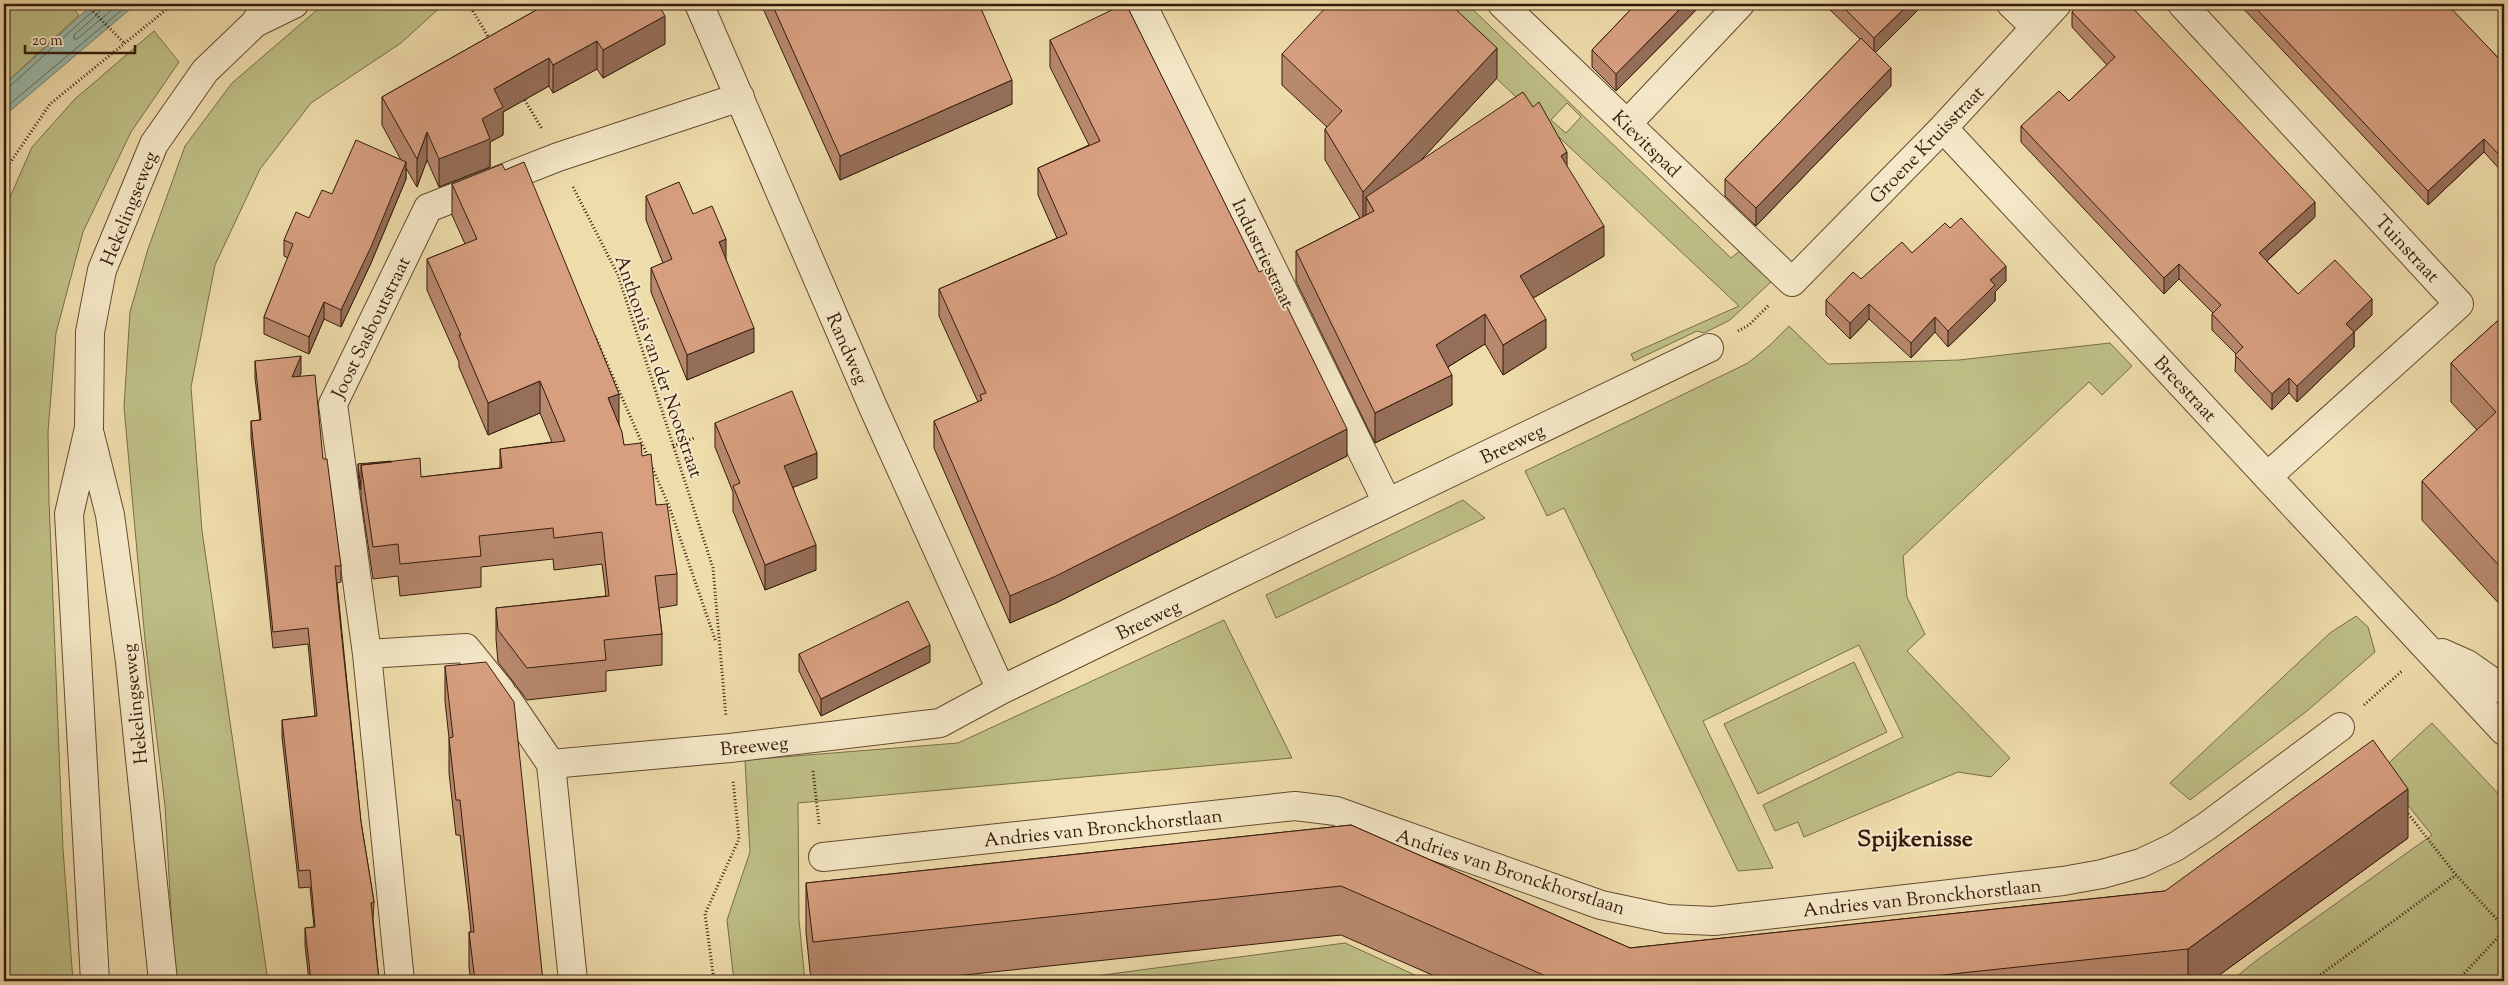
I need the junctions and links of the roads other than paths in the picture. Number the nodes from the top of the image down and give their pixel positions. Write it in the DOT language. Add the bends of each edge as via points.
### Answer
graph roads {
  1 [pos="294,4"];
  2 [pos="699,4"];
  3 [pos="1142,4"];
  4 [pos="1502,4"];
  5 [pos="1740,4"];
  6 [pos="2011,4"];
  7 [pos="2057,4"];
  8 [pos="2182,4"];
  9 [pos="260,14"];
  10 [pos="2035,28"];
  11 [pos="740,97"];
  12 [pos="1627,124"];
  13 [pos="1943,128"];
  14 [pos="1792,282"];
  15 [pos="1709,348"];
  16 [pos="89,428"];
  17 [pos="2268,476"];
  18 [pos="1387,502"];
  19 [pos="2429,648"];
  20 [pos="367,654"];
  21 [pos="1001,690"];
  22 [pos="2504,690"];
  23 [pos="2340,727"];
  24 [pos="2504,731"];
  25 [pos="551,764"];
  26 [pos="823,857"];
  27 [pos="96,981"];
  28 [pos="163,981"];
  29 [pos="400,981"];
  30 [pos="573,981"];
  1 -- 9 [label="street, Hekelingseweg"];
  2 -- 11 [label="street, Randweg"];
  3 -- 18 [label="street, Industriestraat"];
  4 -- 12 [label="street, Kievitspad"];
  5 -- 12 [label="street"];
  6 -- 10 [label="street"];
  7 -- 10 [label="street, Groene Kruisstraat"];
  8 -- 17 [label="street, Tuinstraat" via="2459,304"];
  9 -- 16 [label="street, Hekelingseweg" via="205,71 154,144 124,214 102,270 90,332"];
  10 -- 13 [label="street, Groene Kruisstraat"];
  11 -- 20 [label="street, Joost Sasboutstraat" via="558,157 428,208 333,404"];
  11 -- 21 [label="street, Randweg" via="857,371"];
  12 -- 14 [label="street, Kievitspad"];
  13 -- 14 [label="street, Groene Kruisstraat"];
  13 -- 17 [label="street, Breestraat"];
  15 -- 18 [label="street, Breeweg"];
  16 -- 27 [label="street, Hekelingseweg" via="70,514"];
  16 -- 28 [label="street, Hekelingseweg" via="110,515"];
  17 -- 19 [label="street, Breestraat"];
  18 -- 21 [label="street, Breeweg"];
  19 -- 22 [label="street, Breestraat" via="2467,664"];
  19 -- 24 [label="street, Breestraat"];
  20 -- 25 [label="street" via="466,648 504,695"];
  20 -- 29 [label="street, Joost Sasboutstraat"];
  21 -- 25 [label="street, Breeweg" via="940,723 730,748"];
  23 -- 26 [label="street, Andries van Bronckhorstlaan" via="2206,826 2141,863 2063,881 1714,920 1667,919 1601,905 1336,811 1295,806"];
  25 -- 30 [label="street"];
}
